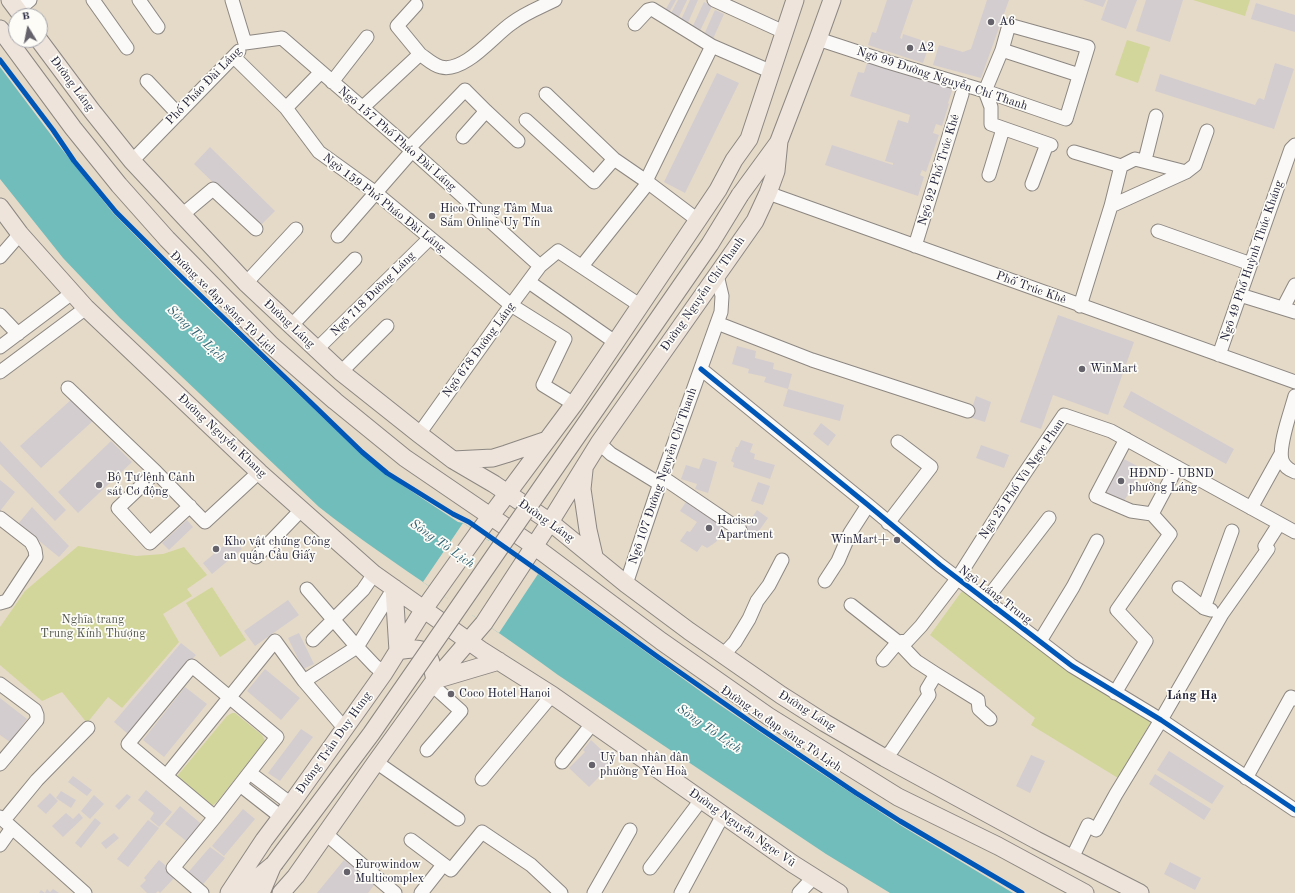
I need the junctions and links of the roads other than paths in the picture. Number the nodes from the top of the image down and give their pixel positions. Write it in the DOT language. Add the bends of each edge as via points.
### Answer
graph roads {
  1 [pos="93,0"];
  2 [pos="139,0"];
  3 [pos="232,0"];
  4 [pos="556,0"];
  5 [pos="714,0"];
  6 [pos="795,0"];
  7 [pos="832,0"];
  8 [pos="416,4"];
  9 [pos="532,5"];
  10 [pos="635,24"];
  11 [pos="158,27"];
  12 [pos="0,29"];
  13 [pos="784,32"];
  14 [pos="367,37"];
  15 [pos="818,39"];
  16 [pos="245,43"];
  17 [pos="712,46"];
  18 [pos="45,48"];
  19 [pos="127,48"];
  20 [pos="1002,50"];
  21 [pos="420,54"];
  22 [pos="234,57"];
  23 [pos="321,72"];
  24 [pos="772,72"];
  25 [pos="1079,75"];
  26 [pos="147,81"];
  27 [pos="332,82"];
  28 [pos="985,91"];
  29 [pos="546,94"];
  30 [pos="962,94"];
  31 [pos="286,108"];
  32 [pos="362,108"];
  33 [pos="486,111"];
  34 [pos="178,114"];
  35 [pos="1156,116"];
  36 [pos="526,120"];
  37 [pos="1003,129"];
  38 [pos="1207,131"];
  39 [pos="463,137"];
  40 [pos="749,139"];
  41 [pos="518,141"];
  42 [pos="779,141"];
  43 [pos="1295,145"];
  44 [pos="411,149"];
  45 [pos="1074,152"];
  46 [pos="614,159"];
  47 [pos="1144,160"];
  48 [pos="132,161"];
  49 [pos="1121,166"];
  50 [pos="1186,172"];
  51 [pos="989,175"];
  52 [pos="647,182"];
  53 [pos="1032,184"];
  54 [pos="376,193"];
  55 [pos="768,193"];
  56 [pos="740,195"];
  57 [pos="1111,206"];
  58 [pos="0,207"];
  59 [pos="182,215"];
  60 [pos="699,221"];
  61 [pos="256,229"];
  62 [pos="296,229"];
  63 [pos="1158,231"];
  64 [pos="20,234"];
  65 [pos="338,236"];
  66 [pos="430,238"];
  67 [pos="915,246"];
  68 [pos="0,257"];
  69 [pos="355,259"];
  70 [pos="1251,264"];
  71 [pos="540,266"];
  72 [pos="582,266"];
  73 [pos="717,275"];
  74 [pos="529,282"];
  75 [pos="246,283"];
  76 [pos="1295,285"];
  77 [pos="72,293"];
  78 [pos="1240,295"];
  79 [pos="511,305"];
  80 [pos="641,306"];
  81 [pos="1080,306"];
  82 [pos="86,308"];
  83 [pos="1289,310"];
  84 [pos="0,315"];
  85 [pos="717,323"];
  86 [pos="291,326"];
  87 [pos="386,326"];
  88 [pos="18,334"];
  89 [pos="615,342"];
  90 [pos="0,347"];
  91 [pos="316,350"];
  92 [pos="1218,355"];
  93 [pos="701,369"];
  94 [pos="0,372"];
  95 [pos="346,377"];
  96 [pos="1295,382"];
  97 [pos="68,388"];
  98 [pos="1295,396"];
  99 [pos="335,401"];
  100 [pos="574,404"];
  101 [pos="968,412"];
  102 [pos="561,420"];
  103 [pos="419,434"];
  104 [pos="1126,439"];
  105 [pos="547,440"];
  106 [pos="898,442"];
  107 [pos="599,443"];
  108 [pos="1281,454"];
  109 [pos="453,460"];
  110 [pos="584,466"];
  111 [pos="1177,467"];
  112 [pos="156,472"];
  113 [pos="258,472"];
  114 [pos="1295,472"];
  115 [pos="661,480"];
  116 [pos="507,493"];
  117 [pos="868,505"];
  118 [pos="190,506"];
  119 [pos="1251,508"];
  120 [pos="302,509"];
  121 [pos="1152,514"];
  122 [pos="490,516"];
  123 [pos="0,518"];
  124 [pos="1049,518"];
  125 [pos="550,522"];
  126 [pos="888,523"];
  127 [pos="1279,524"];
  128 [pos="740,530"];
  129 [pos="1232,531"];
  130 [pos="1295,532"];
  131 [pos="1097,541"];
  132 [pos="534,546"];
  133 [pos="594,556"];
  134 [pos="256,557"];
  135 [pos="782,560"];
  136 [pos="374,574"];
  137 [pos="957,579"];
  138 [pos="825,581"];
  139 [pos="626,584"];
  140 [pos="394,588"];
  141 [pos="1179,588"];
  142 [pos="307,590"];
  143 [pos="986,600"];
  144 [pos="1,603"];
  145 [pos="851,605"];
  146 [pos="1204,608"];
  147 [pos="424,609"];
  148 [pos="1222,614"];
  149 [pos="333,620"];
  150 [pos="314,640"];
  151 [pos="468,640"];
  152 [pos="1040,641"];
  153 [pos="898,642"];
  154 [pos="357,647"];
  155 [pos="398,651"];
  156 [pos="723,655"];
  157 [pos="883,660"];
  158 [pos="499,661"];
  159 [pos="384,673"];
  160 [pos="936,674"];
  161 [pos="304,682"];
  162 [pos="434,683"];
  163 [pos="0,684"];
  164 [pos="1115,692"];
  165 [pos="552,695"];
  166 [pos="230,697"];
  167 [pos="1295,698"];
  168 [pos="990,719"];
  169 [pos="1161,720"];
  170 [pos="592,724"];
  171 [pos="88,728"];
  172 [pos="345,729"];
  173 [pos="427,750"];
  174 [pos="885,758"];
  175 [pos="376,762"];
  176 [pos="562,762"];
  177 [pos="0,764"];
  178 [pos="250,773"];
  179 [pos="166,776"];
  180 [pos="1246,778"];
  181 [pos="482,779"];
  182 [pos="240,786"];
  183 [pos="701,800"];
  184 [pos="286,810"];
  185 [pos="1295,810"];
  186 [pos="723,815"];
  187 [pos="215,817"];
  188 [pos="458,819"];
  189 [pos="5,822"];
  190 [pos="630,830"];
  191 [pos="326,834"];
  192 [pos="411,840"];
  193 [pos="0,845"];
  194 [pos="1072,858"];
  195 [pos="274,864"];
  196 [pos="443,865"];
  197 [pos="650,868"];
  198 [pos="814,877"];
  199 [pos="85,893"];
  200 [pos="202,893"];
  201 [pos="229,893"];
  202 [pos="239,893"];
  203 [pos="261,893"];
  204 [pos="281,893"];
  205 [pos="395,893"];
  206 [pos="421,893"];
  207 [pos="561,893"];
  208 [pos="594,893"];
  209 [pos="681,893"];
  210 [pos="799,893"];
  211 [pos="839,893"];
  212 [pos="1084,893"];
  213 [pos="1140,893"];
  1 -- 19 [label="street"];
  2 -- 11 [label="street"];
  3 -- 16 [label="street, Phố Pháo Đài Láng"];
  4 -- 9 [label="street"];
  5 -- 13 [label="street"];
  6 -- 13 [label="main road"];
  7 -- 15 [label="main road, Đường Nguyễn Chí Thanh"];
  8 -- 21 [label="street" via="397,26"];
  9 -- 21 [label="street" via="480,51 454,67 435,65"];
  10 -- 17 [label="street" via="652,9"];
  12 -- 99 [label="main road, Đường Láng" via="78,133 167,239 271,345"];
  13 -- 24 [label="main road"];
  14 -- 27 [label="street"];
  15 -- 28 [label="street, Ngõ 99 Đường Nguyễn Chí Thanh"];
  15 -- 42 [label="main road, Đường Nguyễn Chí Thanh"];
  16 -- 22 [label="street, Phố Pháo Đài Láng"];
  16 -- 23 [label="street, Ngõ 157 Phố Pháo Đài Láng" via="282,38"];
  17 -- 24 [label="street"];
  17 -- 52 [label="street"];
  18 -- 48 [label="main road, Đường Láng"];
  20 -- 25 [label="street"];
  20 -- 25 [label="street" via="1009,25 1088,47"];
  20 -- 28 [label="street"];
  21 -- 32 [label="street"];
  22 -- 31 [label="street, Ngõ 159 Phố Pháo Đài Láng"];
  22 -- 34 [label="street, Phố Pháo Đài Láng"];
  23 -- 27 [label="street, Ngõ 157 Phố Pháo Đài Láng"];
  23 -- 31 [label="street"];
  24 -- 40 [label="main road"];
  25 -- 28 [label="street, Ngõ 99 Đường Nguyễn Chí Thanh" via="1066,119"];
  26 -- 34 [label="street"];
  27 -- 32 [label="street, Ngõ 157 Phố Pháo Đài Láng"];
  28 -- 37 [label="street" via="991,107 991,124"];
  29 -- 46 [label="street"];
  30 -- 67 [label="street, Ngõ 92 Phố Trúc Khê"];
  31 -- 54 [label="street, Ngõ 159 Phố Pháo Đài Láng" via="319,152"];
  32 -- 44 [label="street, Ngõ 157 Phố Pháo Đài Láng"];
  33 -- 39 [label="street"];
  33 -- 41 [label="street"];
  33 -- 44 [label="street" via="465,90"];
  34 -- 48 [label="street, Phố Pháo Đài Láng"];
  35 -- 47 [label="street"];
  36 -- 46 [label="street" via="594,182"];
  37 -- 51 [label="street"];
  37 -- 53 [label="street" via="1049,144"];
  38 -- 50 [label="street" via="1195,165"];
  40 -- 56 [label="main road"];
  40 -- 60 [label="main road"];
  42 -- 55 [label="main road, Đường Nguyễn Chí Thanh" via="776,171"];
  42 -- 56 [label="main road"];
  43 -- 70 [label="street, Ngõ 49 Phố Huỳnh Thúc Kháng" via="1291,149"];
  44 -- 54 [label="street"];
  44 -- 71 [label="street, Ngõ 157 Phố Pháo Đài Láng"];
  45 -- 49 [label="street"];
  46 -- 52 [label="street"];
  47 -- 49 [label="street" via="1135,158"];
  47 -- 50 [label="street"];
  48 -- 59 [label="main road, Đường Láng"];
  49 -- 57 [label="street"];
  50 -- 57 [label="street"];
  52 -- 60 [label="street"];
  52 -- 72 [label="street"];
  54 -- 65 [label="street"];
  54 -- 66 [label="street, Ngõ 159 Phố Pháo Đài Láng"];
  55 -- 67 [label="street, Phố Trúc Khê"];
  55 -- 73 [label="main road, Đường Nguyễn Chí Thanh" via="755,221"];
  56 -- 195 [label="main road, bridge" via="710,244 372,734"];
  57 -- 81 [label="street"];
  58 -- 64 [label="main road, Đường Nguyễn Khang"];
  59 -- 61 [label="street" via="213,189"];
  59 -- 75 [label="main road, Đường Láng"];
  60 -- 80 [label="main road"];
  62 -- 75 [label="street"];
  63 -- 70 [label="street"];
  64 -- 68 [label="street"];
  64 -- 77 [label="main road, Đường Nguyễn Khang"];
  66 -- 79 [label="street, Ngõ 159 Phố Pháo Đài Láng"];
  66 -- 91 [label="street, Ngõ 718 Đường Láng"];
  67 -- 81 [label="street, Phố Trúc Khê"];
  69 -- 86 [label="street"];
  70 -- 78 [label="street, Ngõ 49 Phố Huỳnh Thúc Kháng"];
  71 -- 72 [label="street, Ngõ 678 Đường Láng" via="558,251"];
  71 -- 74 [label="street, Ngõ 678 Đường Láng"];
  72 -- 80 [label="street"];
  73 -- 85 [label="street, Ngõ 107 Đường Nguyễn Chí Thanh" via="722,296"];
  73 -- 107 [label="main road, Đường Nguyễn Chí Thanh"];
  74 -- 79 [label="street, Ngõ 678 Đường Láng"];
  74 -- 89 [label="street"];
  75 -- 86 [label="main road, Đường Láng"];
  76 -- 83 [label="street"];
  77 -- 82 [label="main road, Đường Nguyễn Khang"];
  77 -- 88 [label="street"];
  78 -- 83 [label="street"];
  78 -- 92 [label="street, Ngõ 49 Phố Huỳnh Thúc Kháng"];
  79 -- 100 [label="street, Ngõ 159 Phố Pháo Đài Láng" via="566,339 543,385"];
  79 -- 103 [label="street, Ngõ 678 Đường Láng"];
  80 -- 89 [label="main road"];
  81 -- 92 [label="street, Phố Trúc Khê"];
  82 -- 94 [label="street"];
  82 -- 113 [label="main road, Đường Nguyễn Khang"];
  84 -- 88 [label="street"];
  85 -- 93 [label="street, Ngõ 107 Đường Nguyễn Chí Thanh"];
  85 -- 101 [label="street" via="812,360"];
  86 -- 91 [label="main road, Đường Láng"];
  87 -- 95 [label="street"];
  88 -- 90 [label="street"];
  89 -- 100 [label="main road"];
  91 -- 95 [label="main road, Đường Láng"];
  92 -- 96 [label="street, Phố Trúc Khê"];
  93 -- 115 [label="street, Ngõ 107 Đường Nguyễn Chí Thanh"];
  93 -- 117 [label="street, Ngõ Láng Trung"];
  95 -- 99 [label="main road"];
  95 -- 103 [label="main road, Đường Láng"];
  97 -- 112 [label="street"];
  98 -- 108 [label="street"];
  99 -- 122 [label="main road, Đường Láng" via="404,458"];
  100 -- 102 [label="main road"];
  102 -- 105 [label="main road"];
  102 -- 107 [label="main road" via="561,432 572,446 589,448"];
  103 -- 109 [label="main road, Đường Láng"];
  104 -- 111 [label="street, Ngõ 25 Phố Vũ Ngọc Phan"];
  104 -- 121 [label="street" via="1096,496 1130,511"];
  104 -- 137 [label="street, Ngõ 25 Phố Vũ Ngọc Phan" via="1112,431 1064,415"];
  105 -- 109 [label="main road" via="493,458"];
  105 -- 116 [label="main road"];
  106 -- 126 [label="street" via="931,467"];
  107 -- 110 [label="main road, Đường Nguyễn Chí Thanh"];
  107 -- 115 [label="street" via="611,454"];
  108 -- 114 [label="street" via="1285,466"];
  108 -- 119 [label="street"];
  109 -- 116 [label="main road, Đường Láng"];
  110 -- 125 [label="main road, Đường Nguyễn Chí Thanh"];
  110 -- 133 [label="main road" via="582,489"];
  111 -- 119 [label="street, Ngõ 25 Phố Vũ Ngọc Phan"];
  111 -- 121 [label="street"];
  112 -- 118 [label="street"];
  112 -- 118 [label="street" via="118,508 150,543"];
  113 -- 118 [label="street" via="205,522"];
  113 -- 120 [label="main road, Đường Nguyễn Khang"];
  115 -- 128 [label="street"];
  115 -- 139 [label="street, Ngõ 107 Đường Nguyễn Chí Thanh"];
  116 -- 122 [label="main road"];
  116 -- 125 [label="main road, Đường Láng"];
  117 -- 126 [label="street, Ngõ Láng Trung"];
  117 -- 138 [label="street"];
  119 -- 127 [label="street, Ngõ 25 Phố Vũ Ngọc Phan"];
  120 -- 134 [label="street"];
  120 -- 136 [label="main road, Đường Nguyễn Khang"];
  121 -- 164 [label="street" via="1170,534 1117,610 1146,641"];
  122 -- 132 [label="main road, Đường Láng"];
  122 -- 147 [label="main road, Đường Trần Duy Hưng"];
  123 -- 144 [label="street" via="30,542 36,557 7,601"];
  124 -- 143 [label="street"];
  125 -- 132 [label="main road, Đường Nguyễn Chí Thanh"];
  125 -- 133 [label="main road, Đường Láng"];
  126 -- 137 [label="street, Ngõ Láng Trung"];
  127 -- 130 [label="street, Ngõ 25 Phố Vũ Ngọc Phan"];
  127 -- 148 [label="street" via="1265,546 1268,549"];
  129 -- 146 [label="street"];
  131 -- 152 [label="street"];
  132 -- 151 [label="main road, Đường Nguyễn Chí Thanh" via="484,622"];
  132 -- 212 [label="main road, Đường Láng" via="661,641 768,716 840,762 898,797 998,846"];
  133 -- 139 [label="main road, Đường Láng"];
  135 -- 156 [label="street" via="769,585 756,601 735,642"];
  136 -- 140 [label="main road, Đường Nguyễn Khang"];
  136 -- 149 [label="street" via="363,590"];
  137 -- 143 [label="street, Ngõ Láng Trung"];
  137 -- 153 [label="street" via="922,626 907,641"];
  139 -- 156 [label="main road, Đường Láng"];
  140 -- 147 [label="main road, Đường Nguyễn Khang"];
  140 -- 154 [label="street"];
  140 -- 155 [label="main road"];
  141 -- 146 [label="street"];
  142 -- 149 [label="street"];
  143 -- 152 [label="street, Ngõ Láng Trung"];
  145 -- 153 [label="street"];
  146 -- 148 [label="street"];
  147 -- 151 [label="main road, Đường Nguyễn Khang"];
  147 -- 155 [label="main road, Đường Trần Duy Hưng"];
  148 -- 169 [label="street"];
  149 -- 150 [label="street"];
  149 -- 154 [label="street"];
  151 -- 158 [label="main road, Đường Nguyễn Ngọc Vũ"];
  151 -- 162 [label="main road"];
  152 -- 164 [label="street, Ngõ Láng Trung" via="1072,666"];
  153 -- 157 [label="street"];
  153 -- 160 [label="street" via="916,661"];
  154 -- 159 [label="street"];
  154 -- 161 [label="street"];
  155 -- 159 [label="main road, Đường Trần Duy Hưng"];
  155 -- 162 [label="main road" via="418,648 428,654 432,662"];
  156 -- 174 [label="main road, Đường Láng" via="794,703"];
  158 -- 162 [label="main road"];
  158 -- 165 [label="main road, Đường Nguyễn Ngọc Vũ"];
  159 -- 172 [label="main road, Đường Trần Duy Hưng"];
  160 -- 168 [label="street" via="978,700 979,709"];
  160 -- 174 [label="street" via="926,689 929,695"];
  161 -- 166 [label="street" via="275,640"];
  161 -- 172 [label="street"];
  162 -- 173 [label="street" via="461,711"];
  162 -- 175 [label="main road"];
  163 -- 177 [label="street" via="38,715 37,720"];
  164 -- 169 [label="street, Ngõ Láng Trung"];
  165 -- 170 [label="main road, Đường Nguyễn Ngọc Vũ"];
  165 -- 181 [label="street"];
  166 -- 178 [label="street" via="277,738"];
  166 -- 179 [label="street"];
  166 -- 179 [label="street" via="192,666 128,744"];
  167 -- 180 [label="street" via="1291,697"];
  169 -- 180 [label="street, Ngõ Láng Trung"];
  169 -- 194 [label="street" via="1096,830 1088,825"];
  170 -- 176 [label="street"];
  170 -- 183 [label="main road, Đường Nguyễn Ngọc Vũ"];
  171 -- 189 [label="street" via="37,780"];
  172 -- 184 [label="main road, Đường Trần Duy Hưng"];
  174 -- 194 [label="main road, Đường Láng"];
  175 -- 188 [label="street"];
  175 -- 191 [label="main road"];
  178 -- 182 [label="street"];
  178 -- 184 [label="street"];
  179 -- 187 [label="street"];
  180 -- 185 [label="street, Ngõ Láng Trung"];
  182 -- 184 [label="street"];
  182 -- 187 [label="street"];
  183 -- 186 [label="main road, Đường Nguyễn Ngọc Vũ"];
  183 -- 197 [label="street"];
  184 -- 201 [label="main road, Đường Trần Duy Hưng"];
  186 -- 198 [label="main road, Đường Nguyễn Ngọc Vũ"];
  186 -- 209 [label="street"];
  187 -- 200 [label="street" via="173,868"];
  189 -- 193 [label="street"];
  189 -- 199 [label="street"];
  190 -- 208 [label="street"];
  191 -- 204 [label="main road"];
  191 -- 205 [label="street"];
  192 -- 196 [label="street"];
  194 -- 213 [label="main road, Đường Láng"];
  195 -- 202 [label="main road"];
  195 -- 203 [label="main road"];
  196 -- 206 [label="street"];
  196 -- 207 [label="street" via="451,870 482,832 531,865"];
  198 -- 210 [label="street"];
  198 -- 211 [label="main road, Đường Nguyễn Ngọc Vũ"];
}
